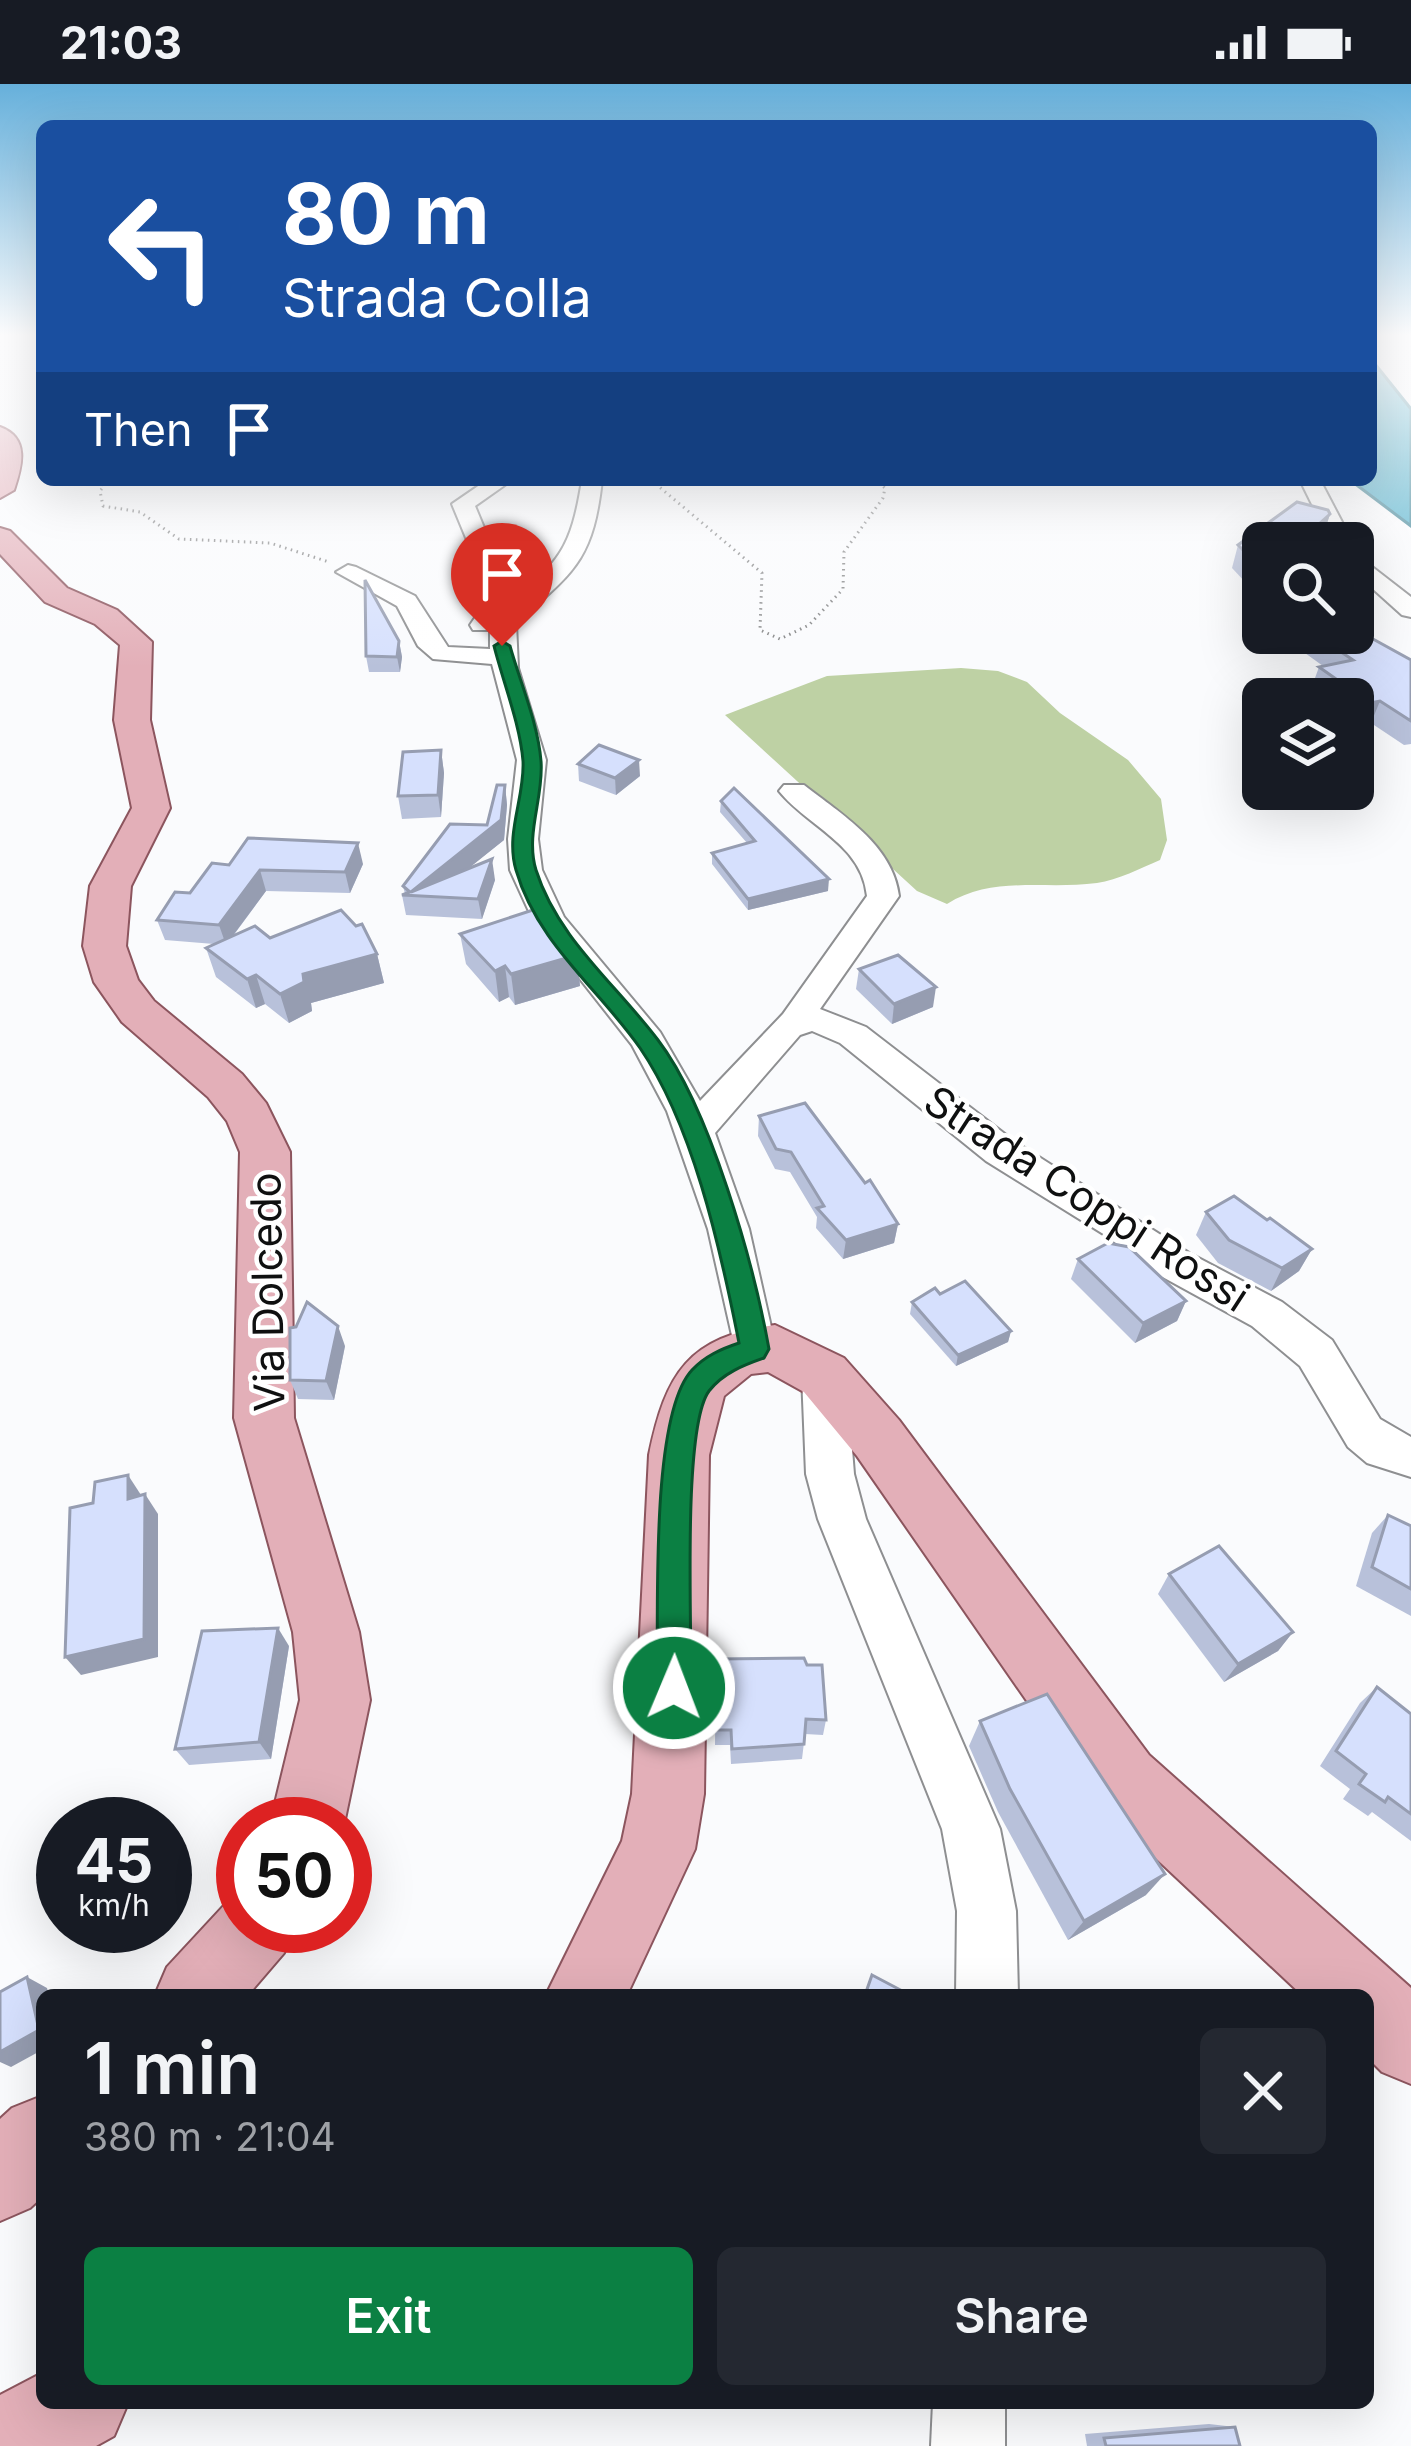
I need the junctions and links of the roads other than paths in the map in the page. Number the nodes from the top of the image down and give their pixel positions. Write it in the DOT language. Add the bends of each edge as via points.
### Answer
graph roads {
  1 [pos="8,447"];
  2 [pos="2,478"];
  3 [pos="492,486"];
  4 [pos="591,486"];
  5 [pos="1313,486"];
  6 [pos="1331,522"];
  7 [pos="0,537"];
  8 [pos="348,572"];
  9 [pos="1374,577"];
  10 [pos="1411,610"];
  11 [pos="493,656"];
  12 [pos="794,791"];
  13 [pos="801,1019"];
  14 [pos="694,1132"];
  15 [pos="754,1349"];
  16 [pos="824,1375"];
  17 [pos="1411,1457"];
  18 [pos="313,1797"];
  19 [pos="233,1953"];
  20 [pos="200,1989"];
  21 [pos="589,1989"];
  22 [pos="987,1989"];
  23 [pos="1353,1989"];
  24 [pos="1374,2008"];
  25 [pos="1411,2043"];
  26 [pos="36,2144"];
  27 [pos="0,2178"];
  28 [pos="70,2409"];
  29 [pos="969,2409"];
  30 [pos="2,2446"];
  31 [pos="968,2446"];
  1 -- 2 [label="main road"];
  3 -- 11 [label="street" via="463,504 487,562 509,584 481,628 479,650"];
  4 -- 11 [label="street" via="581,538 504,621"];
  5 -- 6 [label="street"];
  7 -- 18 [label="main road, Via Dolcedo" via="56,595 106,617 136,642 131,720 151,808 108,895 103,925 111,977 133,1011 236,1094 266,1153 264,1418 326,1632 335,1700"];
  8 -- 11 [label="street" via="407,601 442,654"];
  9 -- 10 [label="street"];
  11 -- 14 [label="street" via="532,761 522,843 535,893 550,926 644,1034"];
  12 -- 13 [label="street" via="885,879 883,896"];
  13 -- 14 [label="street"];
  13 -- 17 [label="street, Strada Coppi Rossi" via="853,1035 1000,1151 1296,1335 1316,1353 1364,1433"];
  14 -- 15 [label="street" via="736,1261"];
  15 -- 16 [label="main road" via="776,1348"];
  15 -- 21 [label="main road" via="700,1381 688,1404 679,1455 668,1794 658,1849"];
  16 -- 22 [label="street" via="830,1474 842,1519 984,1870"];
  16 -- 23 [label="main road" via="1124,1780"];
  19 -- 20 [label="main road"];
  24 -- 25 [label="main road"];
  26 -- 27 [label="main road"];
  28 -- 30 [label="main road"];
  29 -- 31 [label="street"];
}
